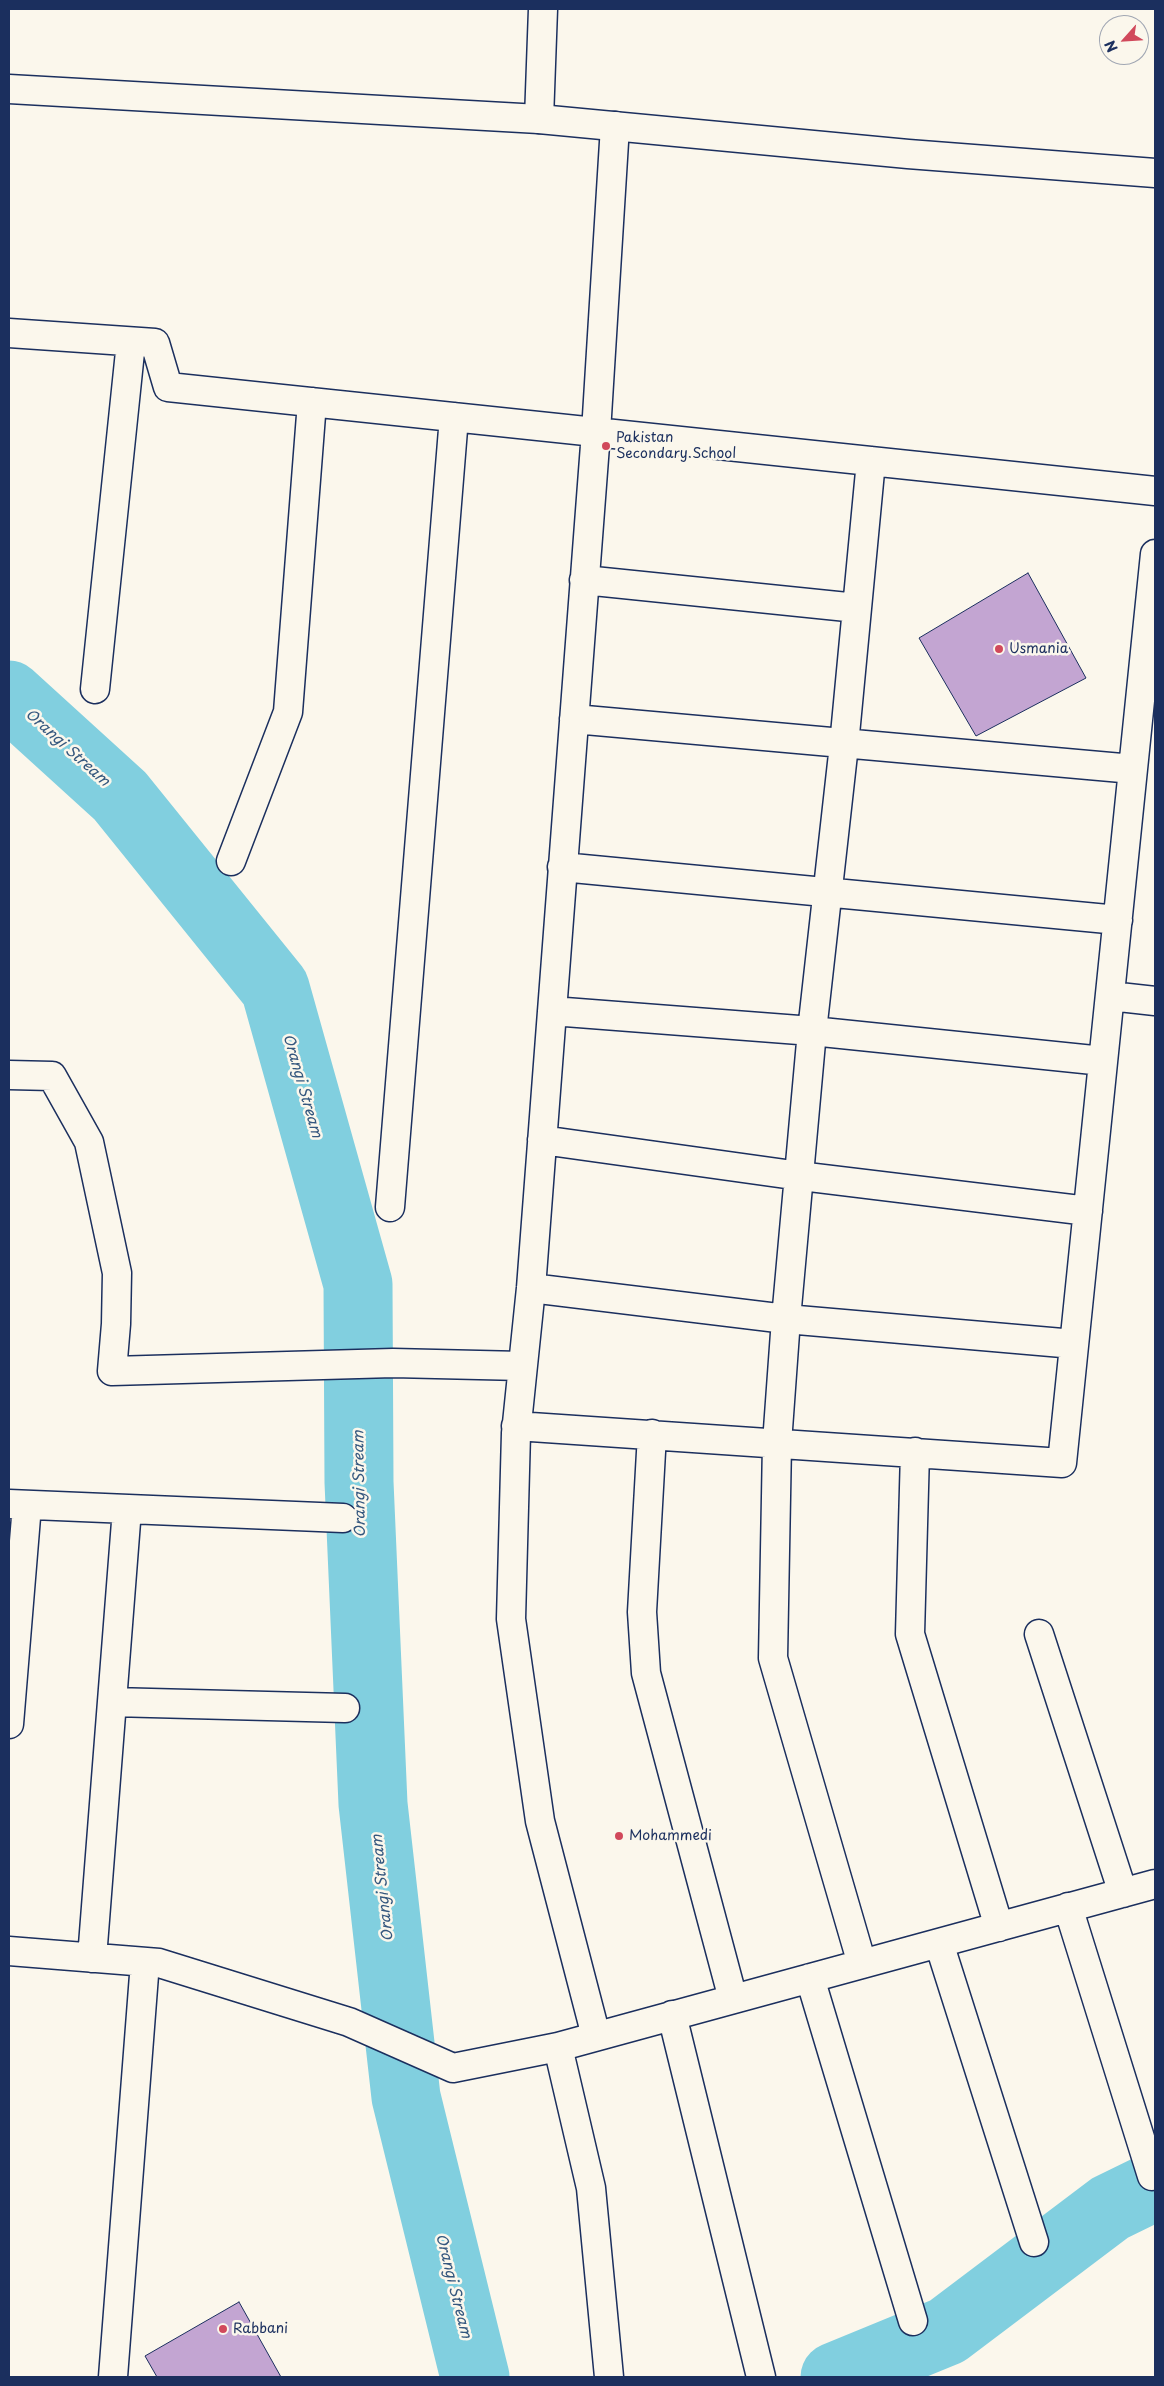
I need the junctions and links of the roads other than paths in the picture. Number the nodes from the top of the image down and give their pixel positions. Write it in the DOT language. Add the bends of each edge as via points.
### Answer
graph roads {
  1 [pos="543,9"];
  2 [pos="9,89"];
  3 [pos="540,119"];
  4 [pos="615,126"];
  5 [pos="1155,173"];
  6 [pos="9,333"];
  7 [pos="131,342"];
  8 [pos="312,402"];
  9 [pos="454,417"];
  10 [pos="596,432"];
  11 [pos="871,461"];
  12 [pos="1155,491"];
  13 [pos="1155,554"];
  14 [pos="584,580"];
  15 [pos="857,608"];
  16 [pos="95,689"];
  17 [pos="574,719"];
  18 [pos="844,745"];
  19 [pos="1133,769"];
  20 [pos="231,861"];
  21 [pos="562,867"];
  22 [pos="828,892"];
  23 [pos="1118,920"];
  24 [pos="1110,996"];
  25 [pos="1155,1001"];
  26 [pos="552,1011"];
  27 [pos="812,1031"];
  28 [pos="1103,1061"];
  29 [pos="9,1075"];
  30 [pos="542,1140"];
  31 [pos="800,1176"];
  32 [pos="390,1207"];
  33 [pos="1088,1211"];
  34 [pos="531,1288"];
  35 [pos="786,1319"];
  36 [pos="1074,1344"];
  37 [pos="522,1366"];
  38 [pos="516,1426"];
  39 [pos="652,1434"];
  40 [pos="777,1443"];
  41 [pos="915,1452"];
  42 [pos="18,1505"];
  43 [pos="127,1509"];
  44 [pos="343,1518"];
  45 [pos="1039,1634"];
  46 [pos="112,1702"];
  47 [pos="345,1708"];
  48 [pos="9,1724"];
  49 [pos="1155,1884"];
  50 [pos="1123,1893"];
  51 [pos="1068,1908"];
  52 [pos="999,1926"];
  53 [pos="939,1943"];
  54 [pos="9,1951"];
  55 [pos="92,1958"];
  56 [pos="145,1962"];
  57 [pos="862,1964"];
  58 [pos="810,1978"];
  59 [pos="733,1999"];
  60 [pos="672,2015"];
  61 [pos="596,2036"];
  62 [pos="558,2047"];
  63 [pos="1152,2176"];
  64 [pos="1034,2242"];
  65 [pos="913,2321"];
  66 [pos="113,2377"];
  67 [pos="610,2377"];
  68 [pos="761,2377"];
  1 -- 3 [label="street"];
  2 -- 3 [label="street"];
  3 -- 4 [label="street"];
  4 -- 5 [label="street"];
  4 -- 10 [label="street"];
  6 -- 7 [label="street"];
  7 -- 8 [label="street" via="155,343 168,387"];
  7 -- 16 [label="street"];
  8 -- 9 [label="street"];
  8 -- 20 [label="street" via="288,712"];
  9 -- 10 [label="street"];
  9 -- 32 [label="street"];
  10 -- 11 [label="street"];
  10 -- 14 [label="street"];
  11 -- 12 [label="street"];
  11 -- 15 [label="street"];
  13 -- 19 [label="street"];
  14 -- 15 [label="street"];
  14 -- 17 [label="street"];
  15 -- 18 [label="street"];
  17 -- 18 [label="street"];
  17 -- 21 [label="street"];
  18 -- 19 [label="street"];
  18 -- 22 [label="street"];
  19 -- 23 [label="street"];
  21 -- 22 [label="street"];
  21 -- 26 [label="street"];
  22 -- 23 [label="street"];
  22 -- 27 [label="street"];
  23 -- 24 [label="street"];
  24 -- 25 [label="street"];
  24 -- 28 [label="street"];
  26 -- 27 [label="street"];
  26 -- 30 [label="street"];
  27 -- 28 [label="street"];
  27 -- 31 [label="street"];
  28 -- 33 [label="street"];
  29 -- 37 [label="street" via="52,1076 89,1142 117,1273 112,1371 299,1364"];
  30 -- 31 [label="street"];
  30 -- 34 [label="street"];
  31 -- 33 [label="street"];
  31 -- 35 [label="street"];
  33 -- 36 [label="street"];
  34 -- 35 [label="street"];
  34 -- 37 [label="street"];
  35 -- 36 [label="street"];
  35 -- 40 [label="street"];
  36 -- 41 [label="street" via="1062,1463"];
  37 -- 38 [label="street"];
  38 -- 39 [label="street"];
  38 -- 61 [label="street" via="511,1619 540,1821"];
  39 -- 40 [label="street"];
  39 -- 59 [label="street" via="642,1612 646,1674"];
  40 -- 41 [label="street"];
  40 -- 57 [label="street" via="773,1658"];
  41 -- 52 [label="street" via="910,1634"];
  42 -- 43 [label="street"];
  42 -- 48 [label="street"];
  43 -- 44 [label="street"];
  43 -- 46 [label="street"];
  45 -- 50 [label="street"];
  46 -- 47 [label="street"];
  46 -- 55 [label="street"];
  49 -- 50 [label="street"];
  50 -- 51 [label="street"];
  51 -- 52 [label="street"];
  51 -- 63 [label="street"];
  52 -- 53 [label="street"];
  53 -- 57 [label="street"];
  53 -- 64 [label="street"];
  54 -- 55 [label="street"];
  55 -- 56 [label="street"];
  56 -- 62 [label="street" via="159,1963 349,2022 452,2068"];
  56 -- 66 [label="street"];
  57 -- 58 [label="street"];
  58 -- 59 [label="street"];
  58 -- 65 [label="street"];
  59 -- 60 [label="street"];
  60 -- 61 [label="street"];
  60 -- 68 [label="street"];
  61 -- 62 [label="street"];
  62 -- 67 [label="street" via="591,2188"];
}
